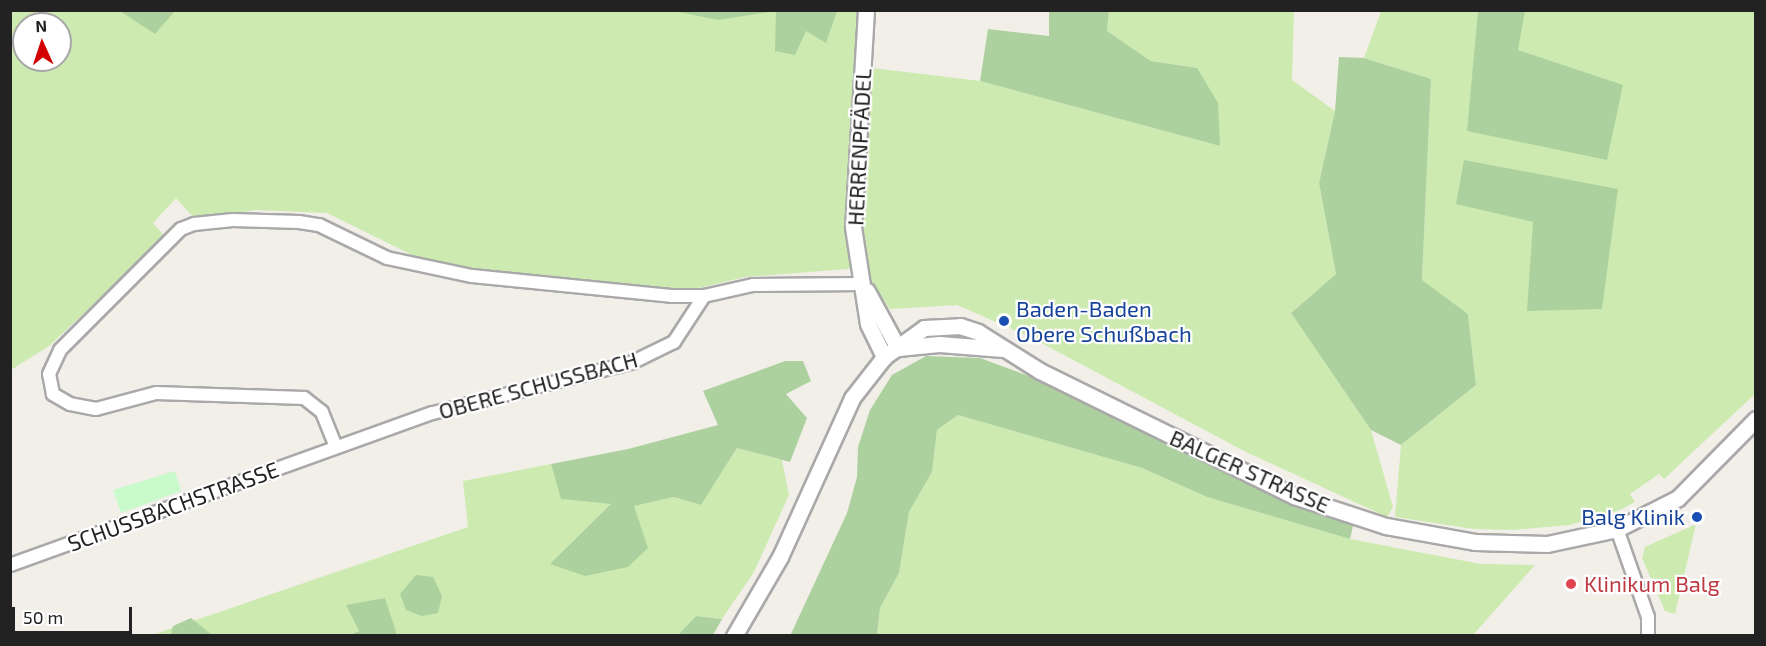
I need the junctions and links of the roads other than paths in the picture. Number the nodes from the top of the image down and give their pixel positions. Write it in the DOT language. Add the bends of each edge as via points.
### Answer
graph roads {
  1 [pos="866,10"];
  2 [pos="862,284"];
  3 [pos="704,296"];
  4 [pos="898,348"];
  5 [pos="884,357"];
  6 [pos="1755,419"];
  7 [pos="348,443"];
  8 [pos="336,447"];
  9 [pos="1617,529"];
  10 [pos="10,565"];
  11 [pos="734,636"];
  12 [pos="1648,636"];
  1 -- 2 [label="street, HERRENPFÄDEL" via="853,227"];
  2 -- 3 [label="street" via="753,285"];
  2 -- 4 [label="street, HERRENPFÄDEL"];
  2 -- 5 [label="street, HERRENPFÄDEL" via="868,324"];
  3 -- 7 [label="street, OBERE SCHUSSBACH" via="674,342 631,363 433,413"];
  3 -- 8 [label="street" via="472,276 387,258 319,225 233,220 181,229 60,350 49,374 53,394 70,404 96,409 156,393 304,398 322,412"];
  4 -- 5 [label="street, BALGER STRASSE"];
  4 -- 9 [label="street, BALGER STRASSE" via="912,335 937,326 978,332 1120,411 1294,496 1386,526 1430,536 1517,544 1572,541"];
  5 -- 11 [label="street, BALGER STRASSE" via="852,398 780,557"];
  6 -- 9 [label="street, BALGER STRASSE" via="1684,493 1661,509"];
  7 -- 8 [label="street, SCHUSSBACHSTRASSE"];
  8 -- 10 [label="street, SCHUSSBACHSTRASSE"];
  9 -- 12 [label="street" via="1648,617"];
}
